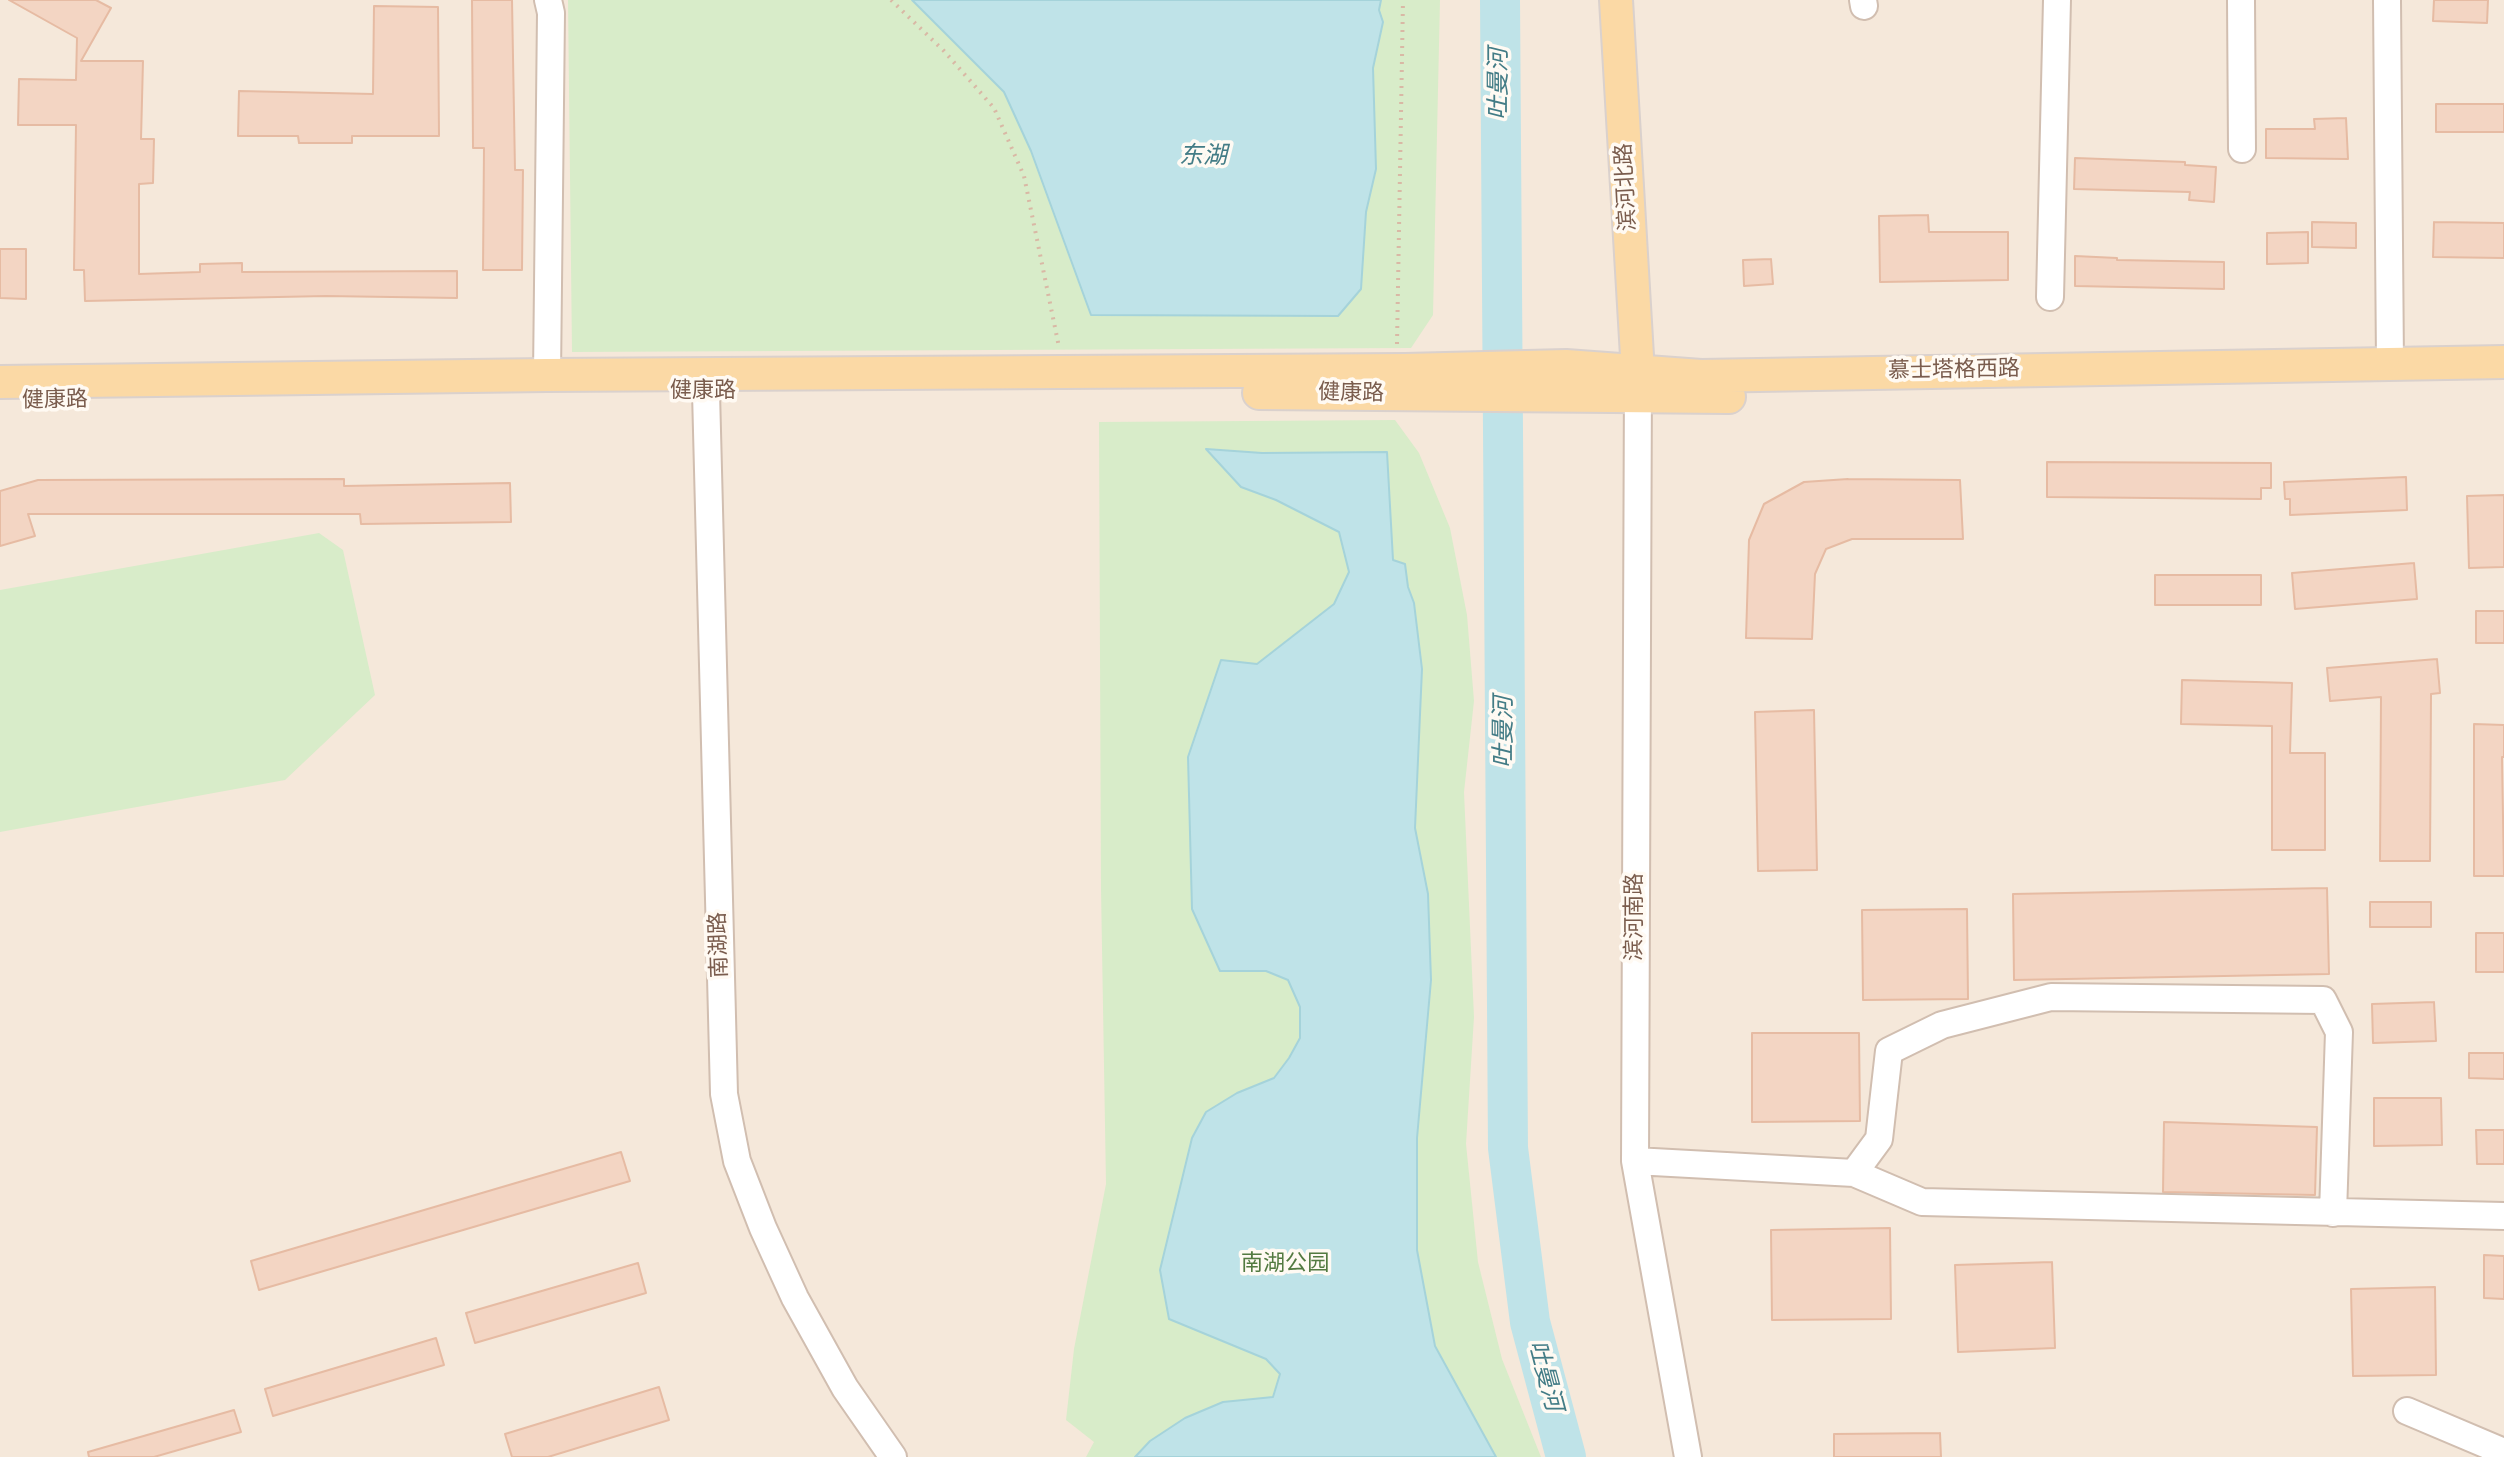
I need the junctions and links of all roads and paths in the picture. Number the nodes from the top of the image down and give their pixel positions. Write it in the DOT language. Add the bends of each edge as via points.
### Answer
graph roads {
  1 [pos="548,0"];
  2 [pos="891,0"];
  3 [pos="1403,0"];
  4 [pos="1616,0"];
  5 [pos="2057,0"];
  6 [pos="2241,0"];
  7 [pos="2387,0"];
  8 [pos="2242,149"];
  9 [pos="2050,297"];
  10 [pos="2504,362"];
  11 [pos="2390,363"];
  12 [pos="1065,372"];
  13 [pos="547,375"];
  14 [pos="1402,379"];
  15 [pos="0,382"];
  16 [pos="2504,383"];
  17 [pos="1638,385"];
  18 [pos="706,392"];
  19 [pos="0,402"];
  20 [pos="1635,1161"];
  21 [pos="1854,1173"];
  22 [pos="2333,1213"];
  23 [pos="2504,1216"];
  24 [pos="2407,1411"];
  25 [pos="2504,1452"];
  26 [pos="893,1457"];
  27 [pos="1688,1457"];
  1 -- 13 [label="street"];
  2 -- 12 [label="path" via="994,108 1024,176"];
  3 -- 14 [label="path"];
  4 -- 17 [label="main road, 滨河北路"];
  5 -- 9 [label="street"];
  6 -- 8 [label="street"];
  7 -- 11 [label="street"];
  10 -- 11 [label="main road, 慕士塔格西路"];
  11 -- 17 [label="main road, 慕士塔格西路" via="1701,376"];
  12 -- 13 [label="main road, 健康路"];
  12 -- 14 [label="main road, 健康路"];
  13 -- 15 [label="main road, 健康路"];
  14 -- 17 [label="main road, 慕士塔格西路"];
  14 -- 18 [label="main road, 健康路" via="1102,390"];
  16 -- 17 [label="main road, 慕士塔格西路"];
  17 -- 20 [label="street, 滨河南路"];
  18 -- 19 [label="main road, 健康路"];
  18 -- 26 [label="street, 南湖路" via="724,1094 737,1161 795,1298 845,1388"];
  20 -- 21 [label="street"];
  20 -- 27 [label="street, 滨河南路"];
  21 -- 22 [label="street" via="1922,1202"];
  21 -- 22 [label="street" via="1879,1139 1889,1051 1942,1025 2051,997 2323,1000 2339,1032"];
  22 -- 23 [label="street"];
  24 -- 25 [label="street"];
}
